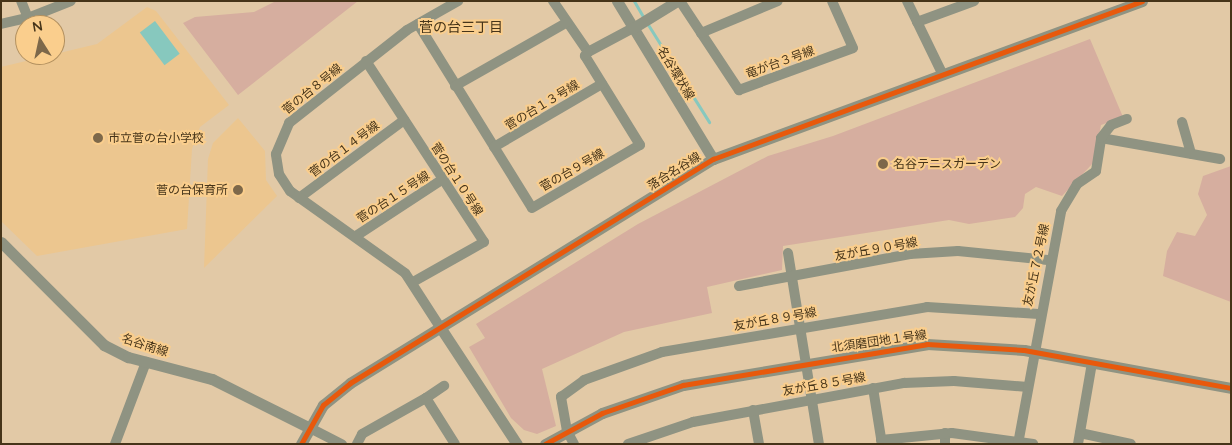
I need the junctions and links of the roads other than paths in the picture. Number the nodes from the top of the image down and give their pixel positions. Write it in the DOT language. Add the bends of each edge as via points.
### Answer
graph roads {
  1 [pos="20,1"];
  2 [pos="70,1"];
  3 [pos="458,1"];
  4 [pos="553,1"];
  5 [pos="617,1"];
  6 [pos="678,1"];
  7 [pos="778,1"];
  8 [pos="832,1"];
  9 [pos="907,1"];
  10 [pos="974,1"];
  11 [pos="1142,1"];
  12 [pos="27,15"];
  13 [pos="35,15"];
  14 [pos="15,21"];
  15 [pos="917,22"];
  16 [pos="566,23"];
  17 [pos="1,24"];
  18 [pos="418,24"];
  19 [pos="633,28"];
  20 [pos="701,33"];
  21 [pos="588,52"];
  22 [pos="366,61"];
  23 [pos="943,75"];
  24 [pos="602,84"];
  25 [pos="455,86"];
  26 [pos="404,120"];
  27 [pos="1127,120"];
  28 [pos="1182,122"];
  29 [pos="1101,138"];
  30 [pos="494,148"];
  31 [pos="1191,154"];
  32 [pos="713,159"];
  33 [pos="1220,159"];
  34 [pos="443,179"];
  35 [pos="298,198"];
  36 [pos="356,236"];
  37 [pos="1,242"];
  38 [pos="788,253"];
  39 [pos="1048,260"];
  40 [pos="792,277"];
  41 [pos="413,282"];
  42 [pos="739,286"];
  43 [pos="1039,314"];
  44 [pos="440,327"];
  45 [pos="801,327"];
  46 [pos="1034,352"];
  47 [pos="146,362"];
  48 [pos="808,362"];
  49 [pos="1092,363"];
  50 [pos="444,386"];
  51 [pos="1028,387"];
  52 [pos="873,388"];
  53 [pos="1231,388"];
  54 [pos="426,398"];
  55 [pos="813,398"];
  56 [pos="753,410"];
  57 [pos="310,428"];
  58 [pos="567,431"];
  59 [pos="1080,433"];
  60 [pos="945,439"];
  61 [pos="881,442"];
  62 [pos="1018,442"];
  63 [pos="115,444"];
  64 [pos="301,444"];
  65 [pos="342,444"];
  66 [pos="357,444"];
  67 [pos="455,444"];
  68 [pos="517,444"];
  69 [pos="545,444"];
  70 [pos="574,444"];
  71 [pos="628,444"];
  72 [pos="759,444"];
  73 [pos="819,444"];
  74 [pos="1033,444"];
  75 [pos="1078,444"];
  76 [pos="1131,444"];
  1 -- 12 [label="street"];
  2 -- 13 [label="street"];
  3 -- 18 [label="street, 菅の台８号線"];
  4 -- 16 [label="street"];
  5 -- 19 [label="street, 名谷環状線"];
  6 -- 19 [label="street"];
  6 -- 20 [label="street, 竜が台３号線"];
  7 -- 20 [label="street"];
  8 -- 20 [label="street, 竜が台３号線" via="853,48 739,90"];
  9 -- 15 [label="street"];
  10 -- 15 [label="street"];
  11 -- 23 [label="street, 落合名谷線"];
  14 -- 17 [label="street"];
  15 -- 23 [label="street"];
  16 -- 21 [label="street"];
  16 -- 25 [label="street"];
  18 -- 22 [label="street, 菅の台８号線"];
  18 -- 25 [label="street, 菅の台９号線"];
  19 -- 21 [label="street"];
  19 -- 32 [label="street, 名谷環状線"];
  21 -- 24 [label="street, 菅の台９号線" via="585,56"];
  22 -- 26 [label="street, 菅の台１０号線"];
  22 -- 35 [label="street, 菅の台８号線" via="290,123 280,137 279,174"];
  23 -- 32 [label="street, 落合名谷線"];
  24 -- 30 [label="street, 菅の台１３号線"];
  24 -- 30 [label="street, 菅の台９号線" via="640,146 532,208"];
  25 -- 30 [label="street, 菅の台９号線"];
  26 -- 34 [label="street, 菅の台１０号線"];
  26 -- 35 [label="street, 菅の台１４号線"];
  27 -- 29 [label="street" via="1111,125"];
  28 -- 31 [label="street"];
  29 -- 31 [label="street"];
  29 -- 39 [label="street, 友が丘７２号線" via="1096,171 1066,196"];
  31 -- 33 [label="street"];
  32 -- 44 [label="street, 落合名谷線"];
  34 -- 36 [label="street, 菅の台１５号線"];
  34 -- 41 [label="street, 菅の台１０号線" via="484,242"];
  35 -- 36 [label="street, 菅の台８号線"];
  36 -- 41 [label="street, 菅の台８号線"];
  37 -- 47 [label="street, 名谷南線" via="97,340"];
  38 -- 40 [label="street"];
  39 -- 40 [label="street, 友が丘９０号線" via="958,252 920,254"];
  39 -- 43 [label="street, 友が丘７２号線"];
  40 -- 42 [label="street, 友が丘９０号線"];
  40 -- 45 [label="street"];
  41 -- 44 [label="street, 菅の台８号線"];
  43 -- 45 [label="street, 友が丘８９号線" via="928,307"];
  43 -- 46 [label="street, 友が丘７２号線"];
  44 -- 57 [label="street, 落合名谷線" via="336,392"];
  44 -- 68 [label="street"];
  45 -- 48 [label="street"];
  45 -- 58 [label="street, 友が丘８９号線" via="662,352 584,380 561,397"];
  46 -- 48 [label="street, 北須磨団地１号線" via="968,343 927,344"];
  46 -- 49 [label="street, 北須磨団地１号線"];
  46 -- 51 [label="street, 友が丘７２号線"];
  47 -- 57 [label="street, 名谷南線" via="212,379"];
  47 -- 63 [label="street"];
  48 -- 55 [label="street"];
  48 -- 58 [label="street, 北須磨団地１号線" via="671,388"];
  49 -- 53 [label="street, 北須磨団地１号線"];
  49 -- 59 [label="street"];
  50 -- 54 [label="street"];
  51 -- 52 [label="street, 友が丘８５号線" via="954,381"];
  51 -- 62 [label="street, 友が丘７２号線"];
  52 -- 55 [label="street, 友が丘８５号線"];
  52 -- 61 [label="street"];
  54 -- 66 [label="street" via="362,434"];
  54 -- 67 [label="street"];
  55 -- 56 [label="street, 友が丘８５号線"];
  55 -- 73 [label="street"];
  56 -- 71 [label="street, 友が丘８５号線" via="693,422"];
  56 -- 72 [label="street"];
  57 -- 64 [label="street, 落合名谷線"];
  57 -- 65 [label="street"];
  58 -- 69 [label="street, 北須磨団地１号線"];
  58 -- 70 [label="street"];
  59 -- 75 [label="street"];
  59 -- 76 [label="street"];
  60 -- 61 [label="street"];
  60 -- 62 [label="street"];
  62 -- 74 [label="street"];
}
